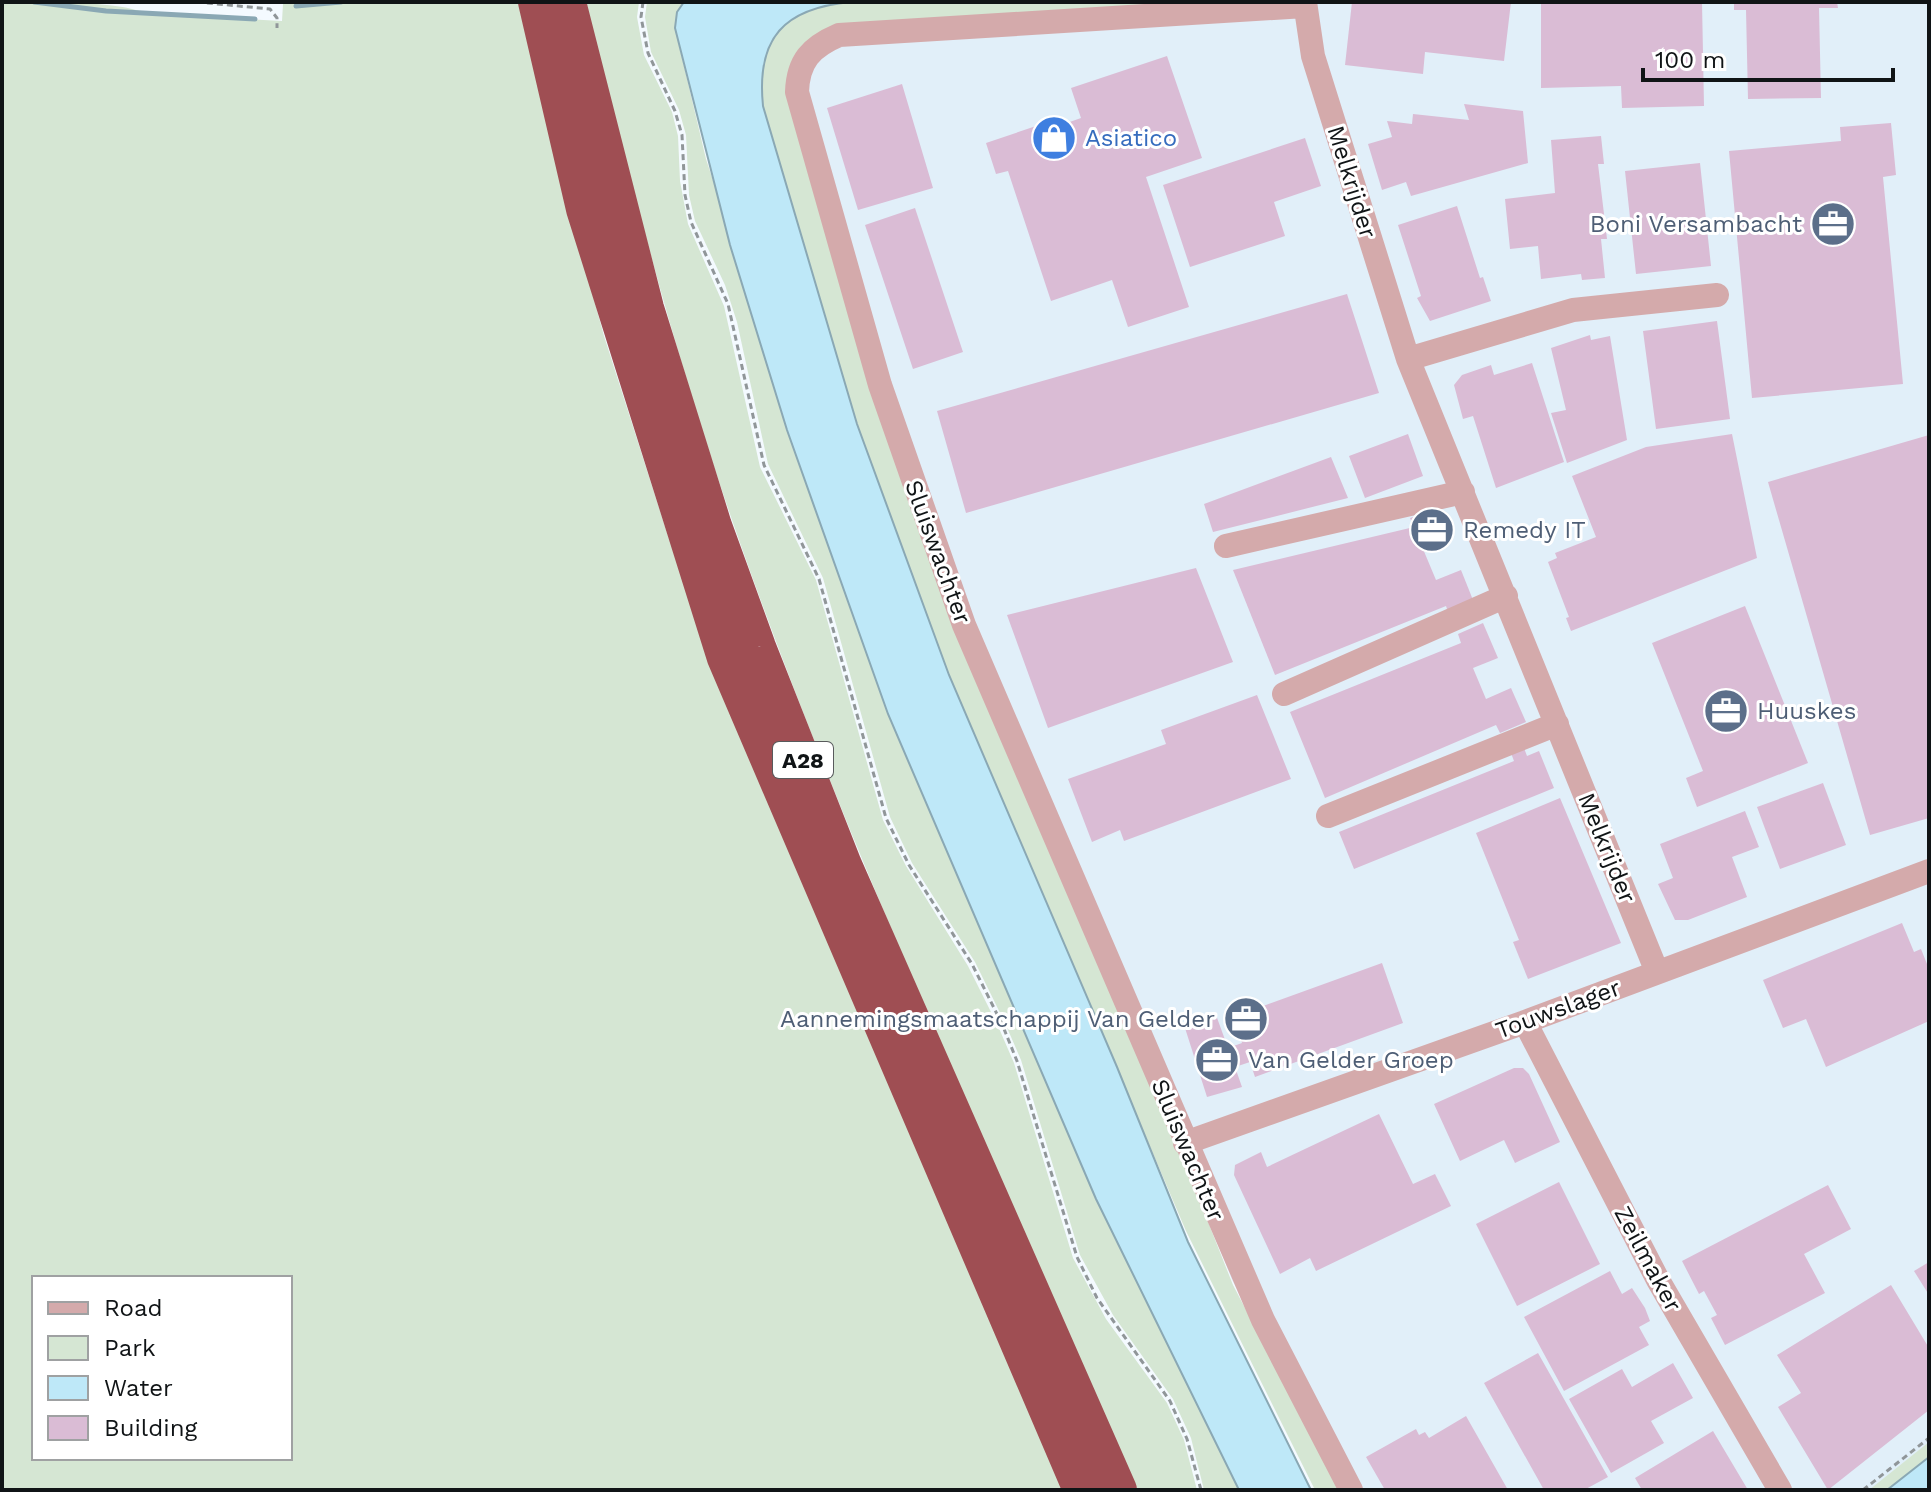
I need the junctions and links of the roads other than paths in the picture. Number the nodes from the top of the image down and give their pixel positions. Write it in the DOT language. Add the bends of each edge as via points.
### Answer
graph roads {
  1 [pos="536,2"];
  2 [pos="568,2"];
  3 [pos="1305,4"];
  4 [pos="1717,295"];
  5 [pos="1408,359"];
  6 [pos="1463,492"];
  7 [pos="1226,546"];
  8 [pos="1506,596"];
  9 [pos="1284,694"];
  10 [pos="1557,724"];
  11 [pos="1328,816"];
  12 [pos="1929,871"];
  13 [pos="1657,972"];
  14 [pos="1525,1022"];
  15 [pos="1185,1143"];
  16 [pos="1081,1490"];
  17 [pos="1119,1490"];
  18 [pos="1351,1490"];
  19 [pos="1780,1490"];
  1 -- 16 [label="highway, A28" via="584,209 725,658"];
  2 -- 17 [label="highway, A28" via="646,308 758,647 844,865"];
  3 -- 5 [label="street, Melkrijder" via="1325,96"];
  3 -- 15 [label="street, Sluiswachter" via="839,35 804,57 797,78 880,385 964,625"];
  4 -- 5 [label="street" via="1573,310"];
  5 -- 6 [label="street, Melkrijder"];
  6 -- 7 [label="street"];
  6 -- 8 [label="street, Melkrijder"];
  8 -- 9 [label="street"];
  8 -- 10 [label="street, Melkrijder"];
  10 -- 11 [label="street"];
  10 -- 13 [label="street, Melkrijder"];
  12 -- 13 [label="street, Touwslager"];
  13 -- 14 [label="street, Touwslager"];
  14 -- 15 [label="street, Touwslager"];
  14 -- 19 [label="street, Zeilmaker" via="1658,1280"];
  15 -- 18 [label="street, Sluiswachter" via="1263,1320"];
}
